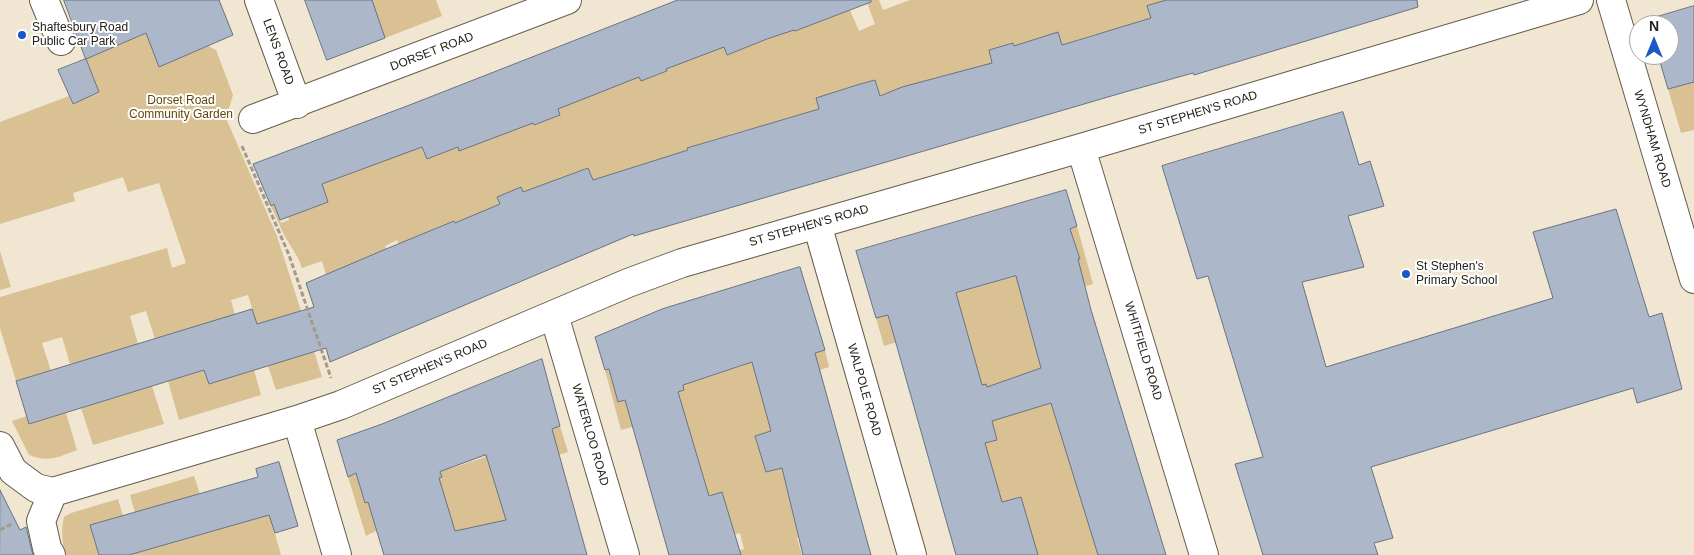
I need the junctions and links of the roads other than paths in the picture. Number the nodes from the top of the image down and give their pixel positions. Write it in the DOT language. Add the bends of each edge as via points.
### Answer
graph roads {
  1 [pos="44,0"];
  2 [pos="259,0"];
  3 [pos="1579,0"];
  4 [pos="1610,0"];
  5 [pos="550,3"];
  6 [pos="61,41"];
  7 [pos="297,104"];
  8 [pos="253,119"];
  9 [pos="1081,148"];
  10 [pos="817,224"];
  11 [pos="1694,279"];
  12 [pos="554,315"];
  13 [pos="297,420"];
  14 [pos="0,446"];
  15 [pos="53,492"];
  16 [pos="51,555"];
  17 [pos="337,555"];
  18 [pos="625,555"];
  19 [pos="912,555"];
  20 [pos="1204,555"];
  1 -- 6 [label="street"];
  2 -- 7 [label="street, LENS ROAD"];
  3 -- 9 [label="street, ST STEPHEN'S ROAD"];
  4 -- 11 [label="street, WYNDHAM ROAD"];
  5 -- 7 [label="street, DORSET ROAD"];
  7 -- 8 [label="street, DORSET ROAD"];
  9 -- 10 [label="street, ST STEPHEN'S ROAD"];
  9 -- 20 [label="street, WHITFIELD ROAD"];
  10 -- 12 [label="street, ST STEPHEN'S ROAD" via="682,263 628,282"];
  10 -- 19 [label="street, WALPOLE ROAD"];
  12 -- 13 [label="street, ST STEPHEN'S ROAD" via="341,405"];
  12 -- 18 [label="street, WATERLOO ROAD"];
  13 -- 15 [label="street, ST STEPHEN'S ROAD"];
  13 -- 17 [label="street"];
  14 -- 15 [label="street" via="12,471 36,488"];
  15 -- 16 [label="street" via="41,520"];
}
